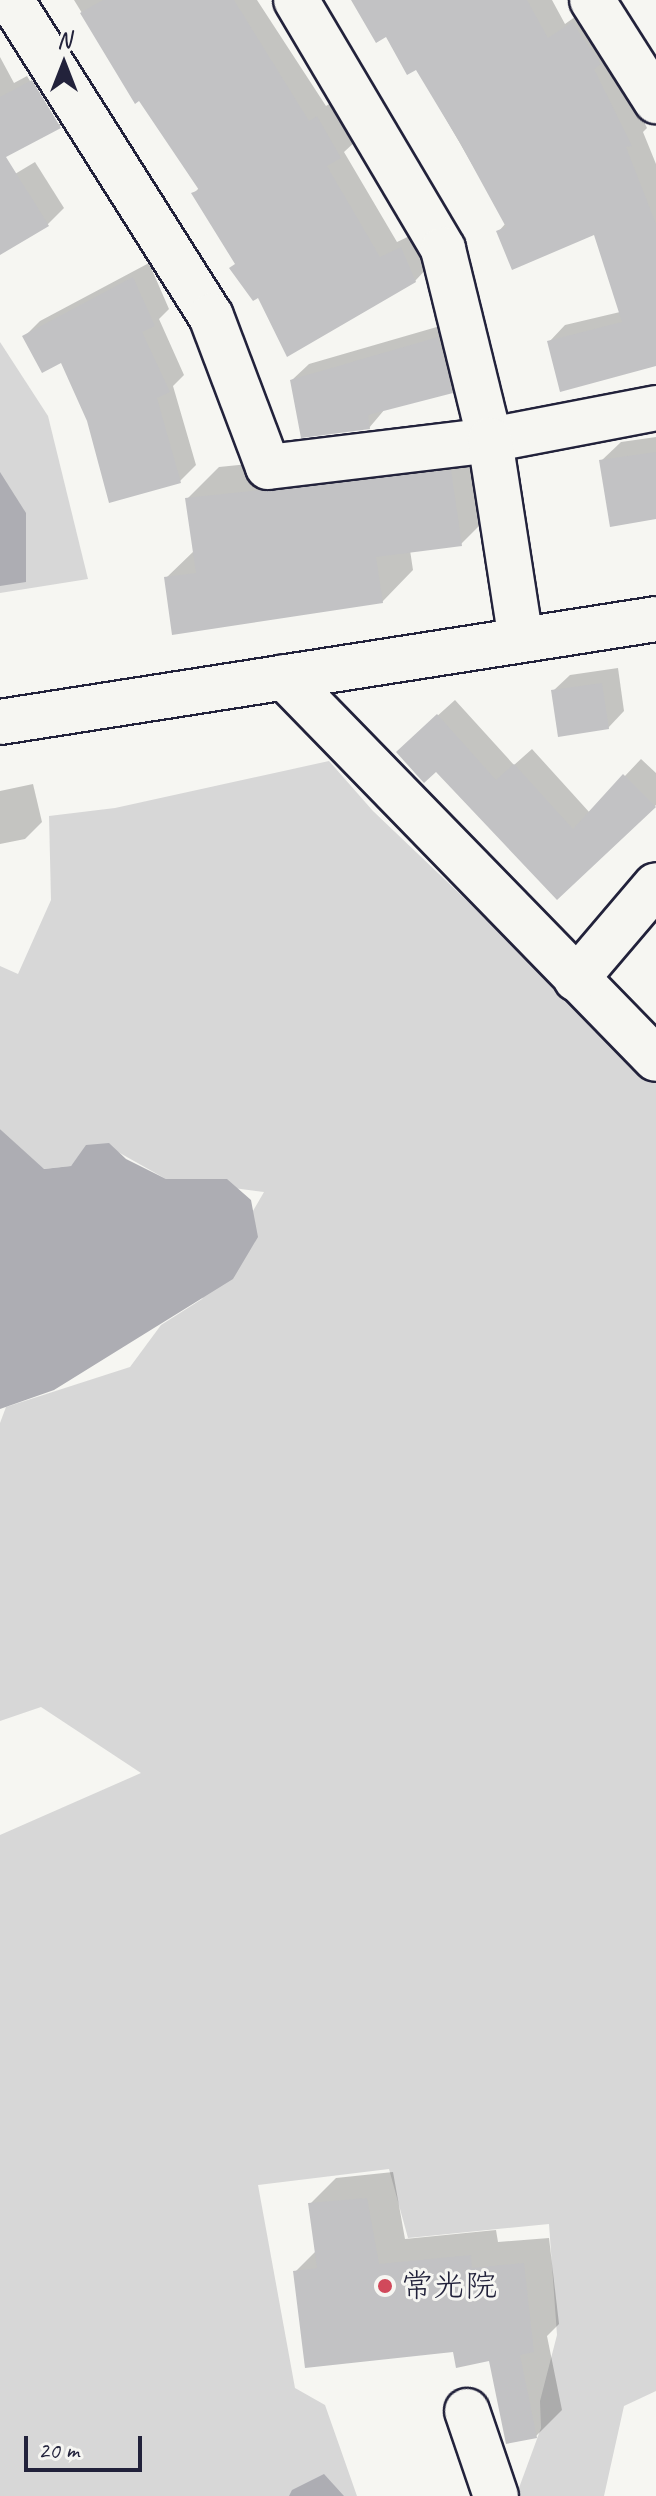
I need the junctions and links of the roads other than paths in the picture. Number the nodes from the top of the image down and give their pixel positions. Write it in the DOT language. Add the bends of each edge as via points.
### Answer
graph roads {
  1 [pos="11,0"];
  2 [pos="296,0"];
  3 [pos="592,0"];
  4 [pos="656,101"];
  5 [pos="656,408"];
  6 [pos="490,440"];
  7 [pos="656,619"];
  8 [pos="521,640"];
  9 [pos="284,677"];
  10 [pos="0,722"];
  11 [pos="656,885"];
  12 [pos="576,979"];
  13 [pos="656,1059"];
  14 [pos="467,2411"];
  15 [pos="496,2496"];
  1 -- 6 [label="street" via="211,316 268,467"];
  2 -- 6 [label="street" via="443,249"];
  3 -- 4 [label="street"];
  5 -- 6 [label="street"];
  6 -- 8 [label="street"];
  7 -- 8 [label="street"];
  8 -- 9 [label="street"];
  9 -- 10 [label="street"];
  9 -- 12 [label="street"];
  11 -- 12 [label="street"];
  12 -- 13 [label="street"];
  14 -- 15 [label="street"];
}
